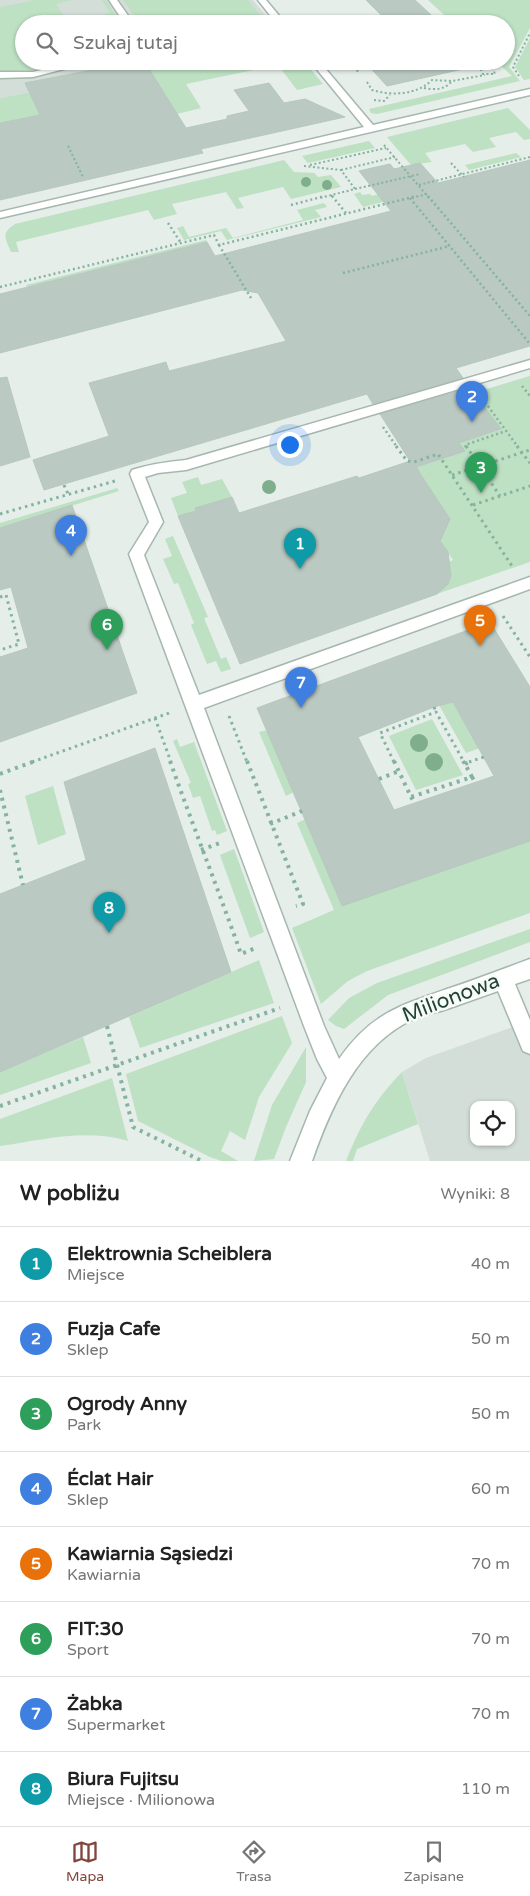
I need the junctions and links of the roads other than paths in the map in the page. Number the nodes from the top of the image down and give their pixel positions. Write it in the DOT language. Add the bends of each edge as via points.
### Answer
graph roads {
  1 [pos="113,0"];
  2 [pos="262,0"];
  3 [pos="124,15"];
  4 [pos="274,15"];
  5 [pos="48,70"];
  6 [pos="322,70"];
  7 [pos="0,75"];
  8 [pos="530,92"];
  9 [pos="370,128"];
  10 [pos="0,215"];
  11 [pos="530,364"];
  12 [pos="526,585"];
  13 [pos="194,704"];
  14 [pos="530,969"];
  15 [pos="503,979"];
  16 [pos="530,1044"];
  17 [pos="338,1077"];
  18 [pos="301,1161"];
  1 -- 3 [label="street"];
  2 -- 4 [label="street"];
  5 -- 7 [label="street"];
  6 -- 9 [label="street"];
  8 -- 9 [label="street"];
  9 -- 10 [label="street"];
  11 -- 13 [label="street" via="186,465 137,474 156,522 136,554"];
  12 -- 13 [label="street"];
  13 -- 17 [label="street" via="324,1052"];
  14 -- 15 [label="street, Milionowa"];
  15 -- 16 [label="street"];
  15 -- 17 [label="street, Milionowa" via="405,1013 368,1041"];
  17 -- 18 [label="street, Milionowa" via="316,1119"];
}
